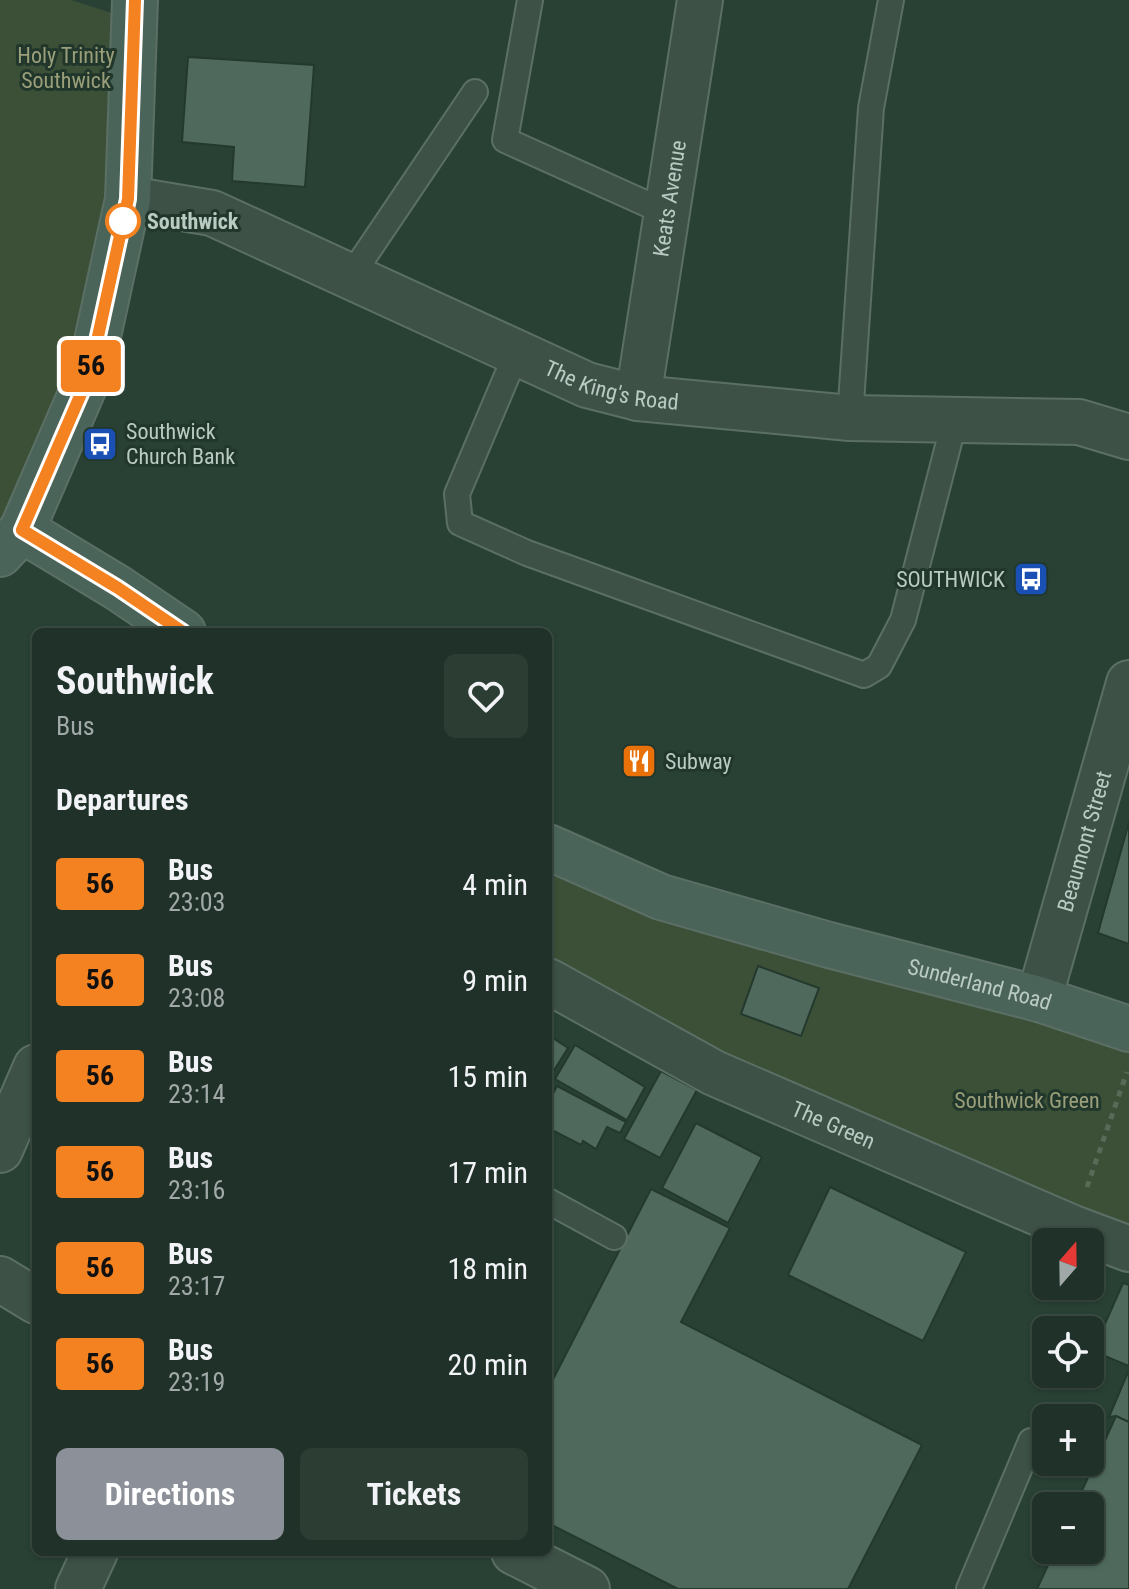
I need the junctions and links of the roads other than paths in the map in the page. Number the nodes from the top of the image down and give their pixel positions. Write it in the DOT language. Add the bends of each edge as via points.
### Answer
graph roads {
  1 [pos="135,0"];
  2 [pos="530,0"];
  3 [pos="700,0"];
  4 [pos="891,0"];
  5 [pos="475,92"];
  6 [pos="128,199"];
  7 [pos="667,213"];
  8 [pos="351,276"];
  9 [pos="517,352"];
  10 [pos="638,398"];
  11 [pos="850,418"];
  12 [pos="955,419"];
  13 [pos="1129,437"];
  14 [pos="11,542"];
  15 [pos="177,628"];
  16 [pos="1129,683"];
  17 [pos="552,849"];
  18 [pos="552,983"];
  19 [pos="1039,999"];
  20 [pos="1129,1029"];
  21 [pos="32,1076"];
  22 [pos="0,1150"];
  23 [pos="552,1203"];
  24 [pos="614,1237"];
  25 [pos="1129,1249"];
  26 [pos="0,1279"];
  27 [pos="32,1299"];
  28 [pos="1031,1441"];
  29 [pos="93,1556"];
  30 [pos="520,1556"];
  31 [pos="564,1584"];
  32 [pos="78,1589"];
  33 [pos="969,1589"];
  1 -- 6 [label="street"];
  2 -- 7 [label="lane" via="505,140"];
  3 -- 7 [label="street, Keats Avenue"];
  4 -- 11 [label="lane" via="871,108"];
  5 -- 8 [label="lane"];
  6 -- 8 [label="street, The King's Road" via="212,213"];
  6 -- 14 [label="street" via="90,373"];
  7 -- 10 [label="street, Keats Avenue"];
  8 -- 9 [label="street, The King's Road"];
  9 -- 10 [label="street, The King's Road" via="587,385"];
  9 -- 12 [label="lane" via="457,494 460,523 527,553 864,675 879,666 903,620"];
  10 -- 11 [label="street, The King's Road"];
  11 -- 12 [label="street, The King's Road"];
  12 -- 13 [label="street, The King's Road" via="1079,422"];
  14 -- 15 [label="street" via="118,588"];
  16 -- 19 [label="street, Beaumont Street"];
  17 -- 19 [label="street, Sunderland Road" via="661,897"];
  18 -- 25 [label="street, The Green" via="714,1073"];
  19 -- 20 [label="street, Sunderland Road"];
  21 -- 22 [label="street"];
  23 -- 24 [label="lane"];
  26 -- 27 [label="street"];
  28 -- 33 [label="lane"];
  29 -- 32 [label="street"];
  30 -- 31 [label="street"];
}
